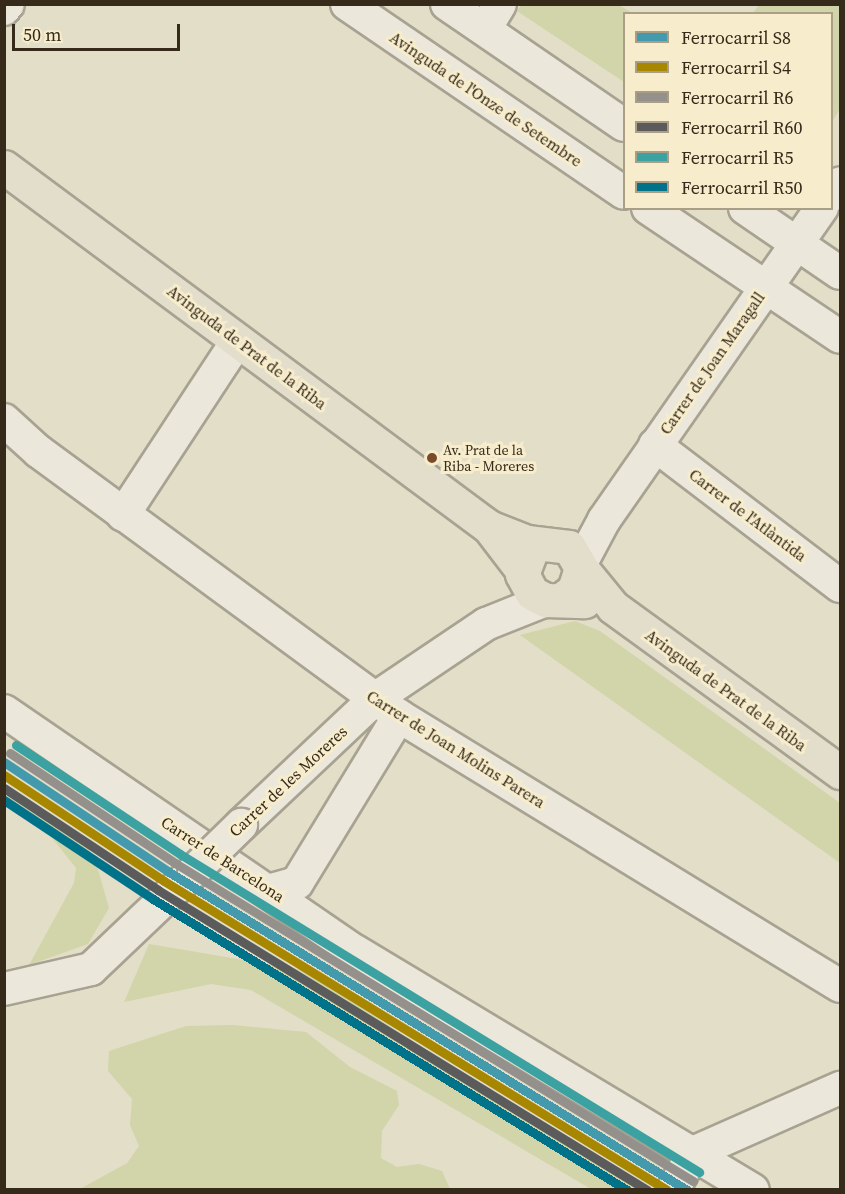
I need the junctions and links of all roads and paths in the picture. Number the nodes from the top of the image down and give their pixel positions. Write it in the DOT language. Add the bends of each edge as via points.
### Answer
graph roads {
  1 [pos="8,4"];
  2 [pos="347,4"];
  3 [pos="447,4"];
  4 [pos="4,9"];
  5 [pos="493,17"];
  6 [pos="623,124"];
  7 [pos="4,167"];
  8 [pos="623,192"];
  9 [pos="651,210"];
  10 [pos="748,210"];
  11 [pos="821,210"];
  12 [pos="796,244"];
  13 [pos="840,273"];
  14 [pos="764,288"];
  15 [pos="840,337"];
  16 [pos="238,340"];
  17 [pos="4,420"];
  18 [pos="655,445"];
  19 [pos="123,515"];
  20 [pos="489,527"];
  21 [pos="567,555"];
  22 [pos="840,586"];
  23 [pos="539,587"];
  24 [pos="613,607"];
  25 [pos="387,707"];
  26 [pos="4,711"];
  27 [pos="840,772"];
  28 [pos="272,890"];
  29 [pos="840,986"];
  30 [pos="4,989"];
  31 [pos="840,1088"];
  32 [pos="693,1153"];
  33 [pos="673,1190"];
  34 [pos="753,1190"];
  1 -- 4 [label="street"];
  2 -- 8 [label="street, Avinguda de l'Onze de Setembre"];
  3 -- 5 [label="street"];
  5 -- 6 [label="street"];
  7 -- 16 [label="main road, Avinguda de Prat de la Riba"];
  9 -- 14 [label="street"];
  10 -- 12 [label="street"];
  11 -- 12 [label="street, Carrer de Joan Maragall"];
  12 -- 13 [label="street"];
  12 -- 14 [label="street, Carrer de Joan Maragall"];
  14 -- 15 [label="street"];
  14 -- 18 [label="street, Carrer de Joan Maragall"];
  16 -- 19 [label="street"];
  16 -- 20 [label="main road, Avinguda de Prat de la Riba"];
  17 -- 19 [label="street, Carrer de Joan Molins Parera"];
  18 -- 21 [label="street, Carrer de Joan Maragall" via="604,520"];
  18 -- 22 [label="street, Carrer de l'Atlàntida"];
  19 -- 25 [label="street, Carrer de Joan Molins Parera"];
  20 -- 21 [label="main road"];
  20 -- 23 [label="main road"];
  21 -- 23 [label="main road" via="574,590"];
  21 -- 23 [label="main road" via="530,552"];
  21 -- 24 [label="main road"];
  23 -- 24 [label="main road"];
  23 -- 25 [label="street, Carrer de les Moreres" via="486,624"];
  24 -- 27 [label="main road, Avinguda de Prat de la Riba"];
  25 -- 28 [label="street" via="297,883"];
  25 -- 29 [label="street, Carrer de Joan Molins Parera"];
  25 -- 30 [label="street, Carrer de les Moreres, bridge" via="241,825 91,969"];
  26 -- 28 [label="street, Carrer de Barcelona"];
  28 -- 32 [label="street, Carrer de Barcelona" via="356,951"];
  31 -- 32 [label="street"];
  32 -- 33 [label="street"];
  32 -- 34 [label="street, Carrer de Barcelona"];
}
